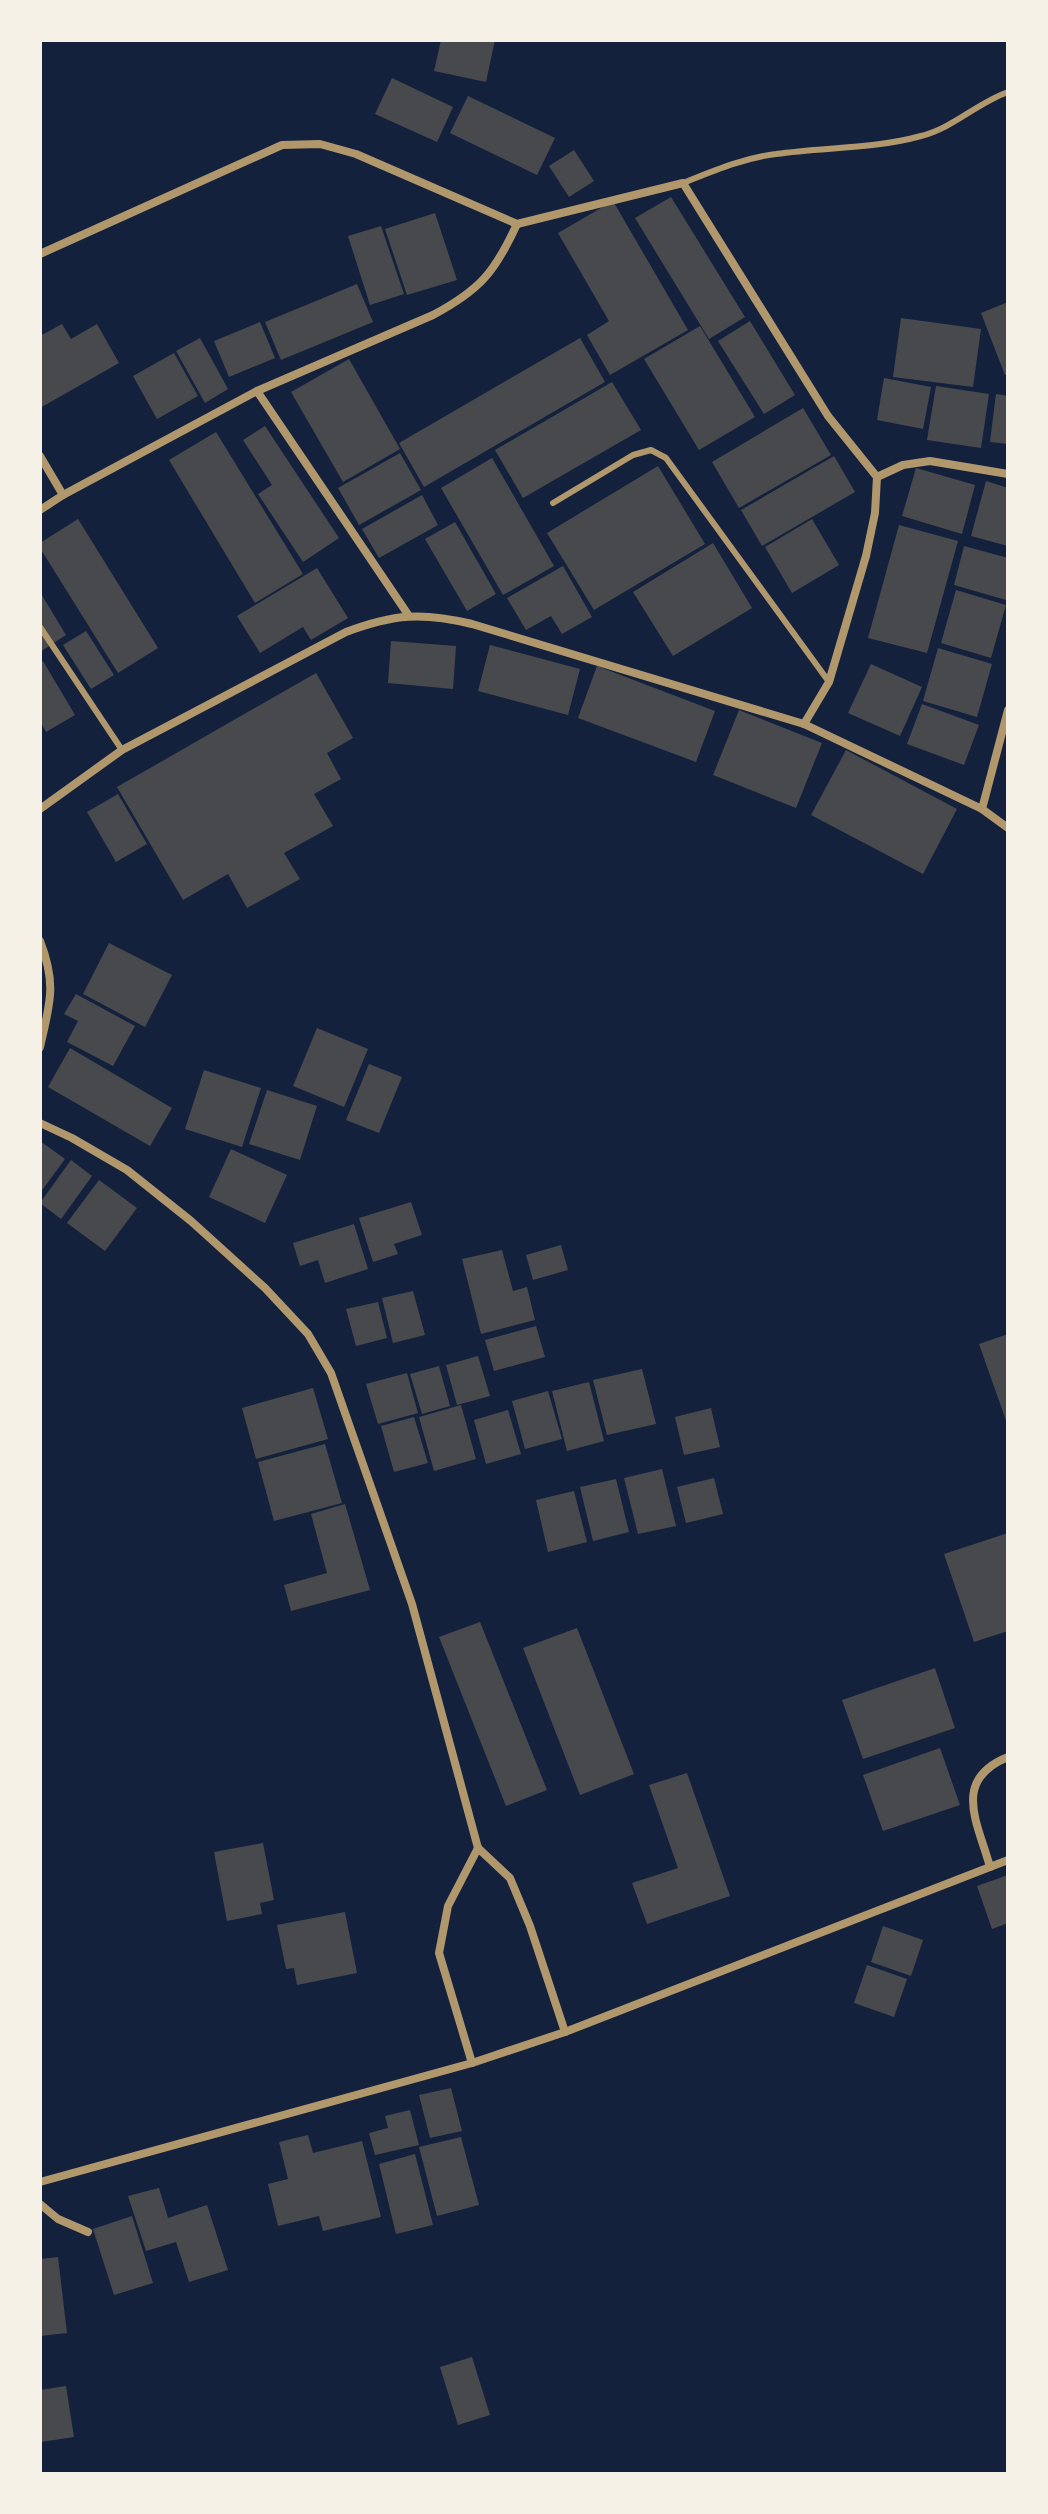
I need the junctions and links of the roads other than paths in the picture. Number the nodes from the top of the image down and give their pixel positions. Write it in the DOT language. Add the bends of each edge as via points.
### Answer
graph roads {
  1 [pos="1008,92"];
  2 [pos="683,183"];
  3 [pos="517,224"];
  4 [pos="40,254"];
  5 [pos="257,391"];
  6 [pos="40,456"];
  7 [pos="1008,474"];
  8 [pos="877,477"];
  9 [pos="63,495"];
  10 [pos="553,503"];
  11 [pos="40,510"];
  12 [pos="409,616"];
  13 [pos="40,627"];
  14 [pos="829,682"];
  15 [pos="1008,710"];
  16 [pos="804,724"];
  17 [pos="122,750"];
  18 [pos="40,809"];
  19 [pos="982,809"];
  20 [pos="1008,828"];
  21 [pos="40,941"];
  22 [pos="40,1047"];
  23 [pos="40,1123"];
  24 [pos="1008,1757"];
  25 [pos="478,1848"];
  26 [pos="1008,1860"];
  27 [pos="990,1867"];
  28 [pos="565,2032"];
  29 [pos="472,2063"];
  30 [pos="40,2182"];
  31 [pos="40,2204"];
  32 [pos="88,2232"];
  1 -- 2 [label="lane" via="925,136 776,154 736,162"];
  2 -- 3 [label="street"];
  2 -- 8 [label="street" via="828,416"];
  3 -- 4 [label="street" via="356,154 320,144 282,145"];
  3 -- 5 [label="street" via="503,256 461,300"];
  5 -- 9 [label="street"];
  5 -- 12 [label="street"];
  6 -- 9 [label="street"];
  7 -- 8 [label="street" via="930,461"];
  8 -- 14 [label="street" via="866,556"];
  9 -- 11 [label="street"];
  10 -- 14 [label="lane" via="633,455 651,450 666,458"];
  12 -- 16 [label="street" via="472,624"];
  12 -- 17 [label="street" via="346,632"];
  13 -- 17 [label="lane"];
  14 -- 16 [label="street"];
  15 -- 19 [label="street"];
  16 -- 19 [label="street"];
  17 -- 18 [label="street"];
  19 -- 20 [label="street"];
  21 -- 22 [label="street" via="49,966 51,997"];
  23 -- 25 [label="street" via="127,1170 191,1221 265,1288 316,1347 331,1373 412,1604"];
  24 -- 27 [label="street" via="984,1771 974,1785 972,1801"];
  25 -- 28 [label="street" via="510,1878"];
  25 -- 29 [label="street" via="448,1906 439,1953"];
  26 -- 27 [label="street"];
  27 -- 28 [label="street"];
  28 -- 29 [label="street"];
  29 -- 30 [label="street"];
  31 -- 32 [label="street"];
}
